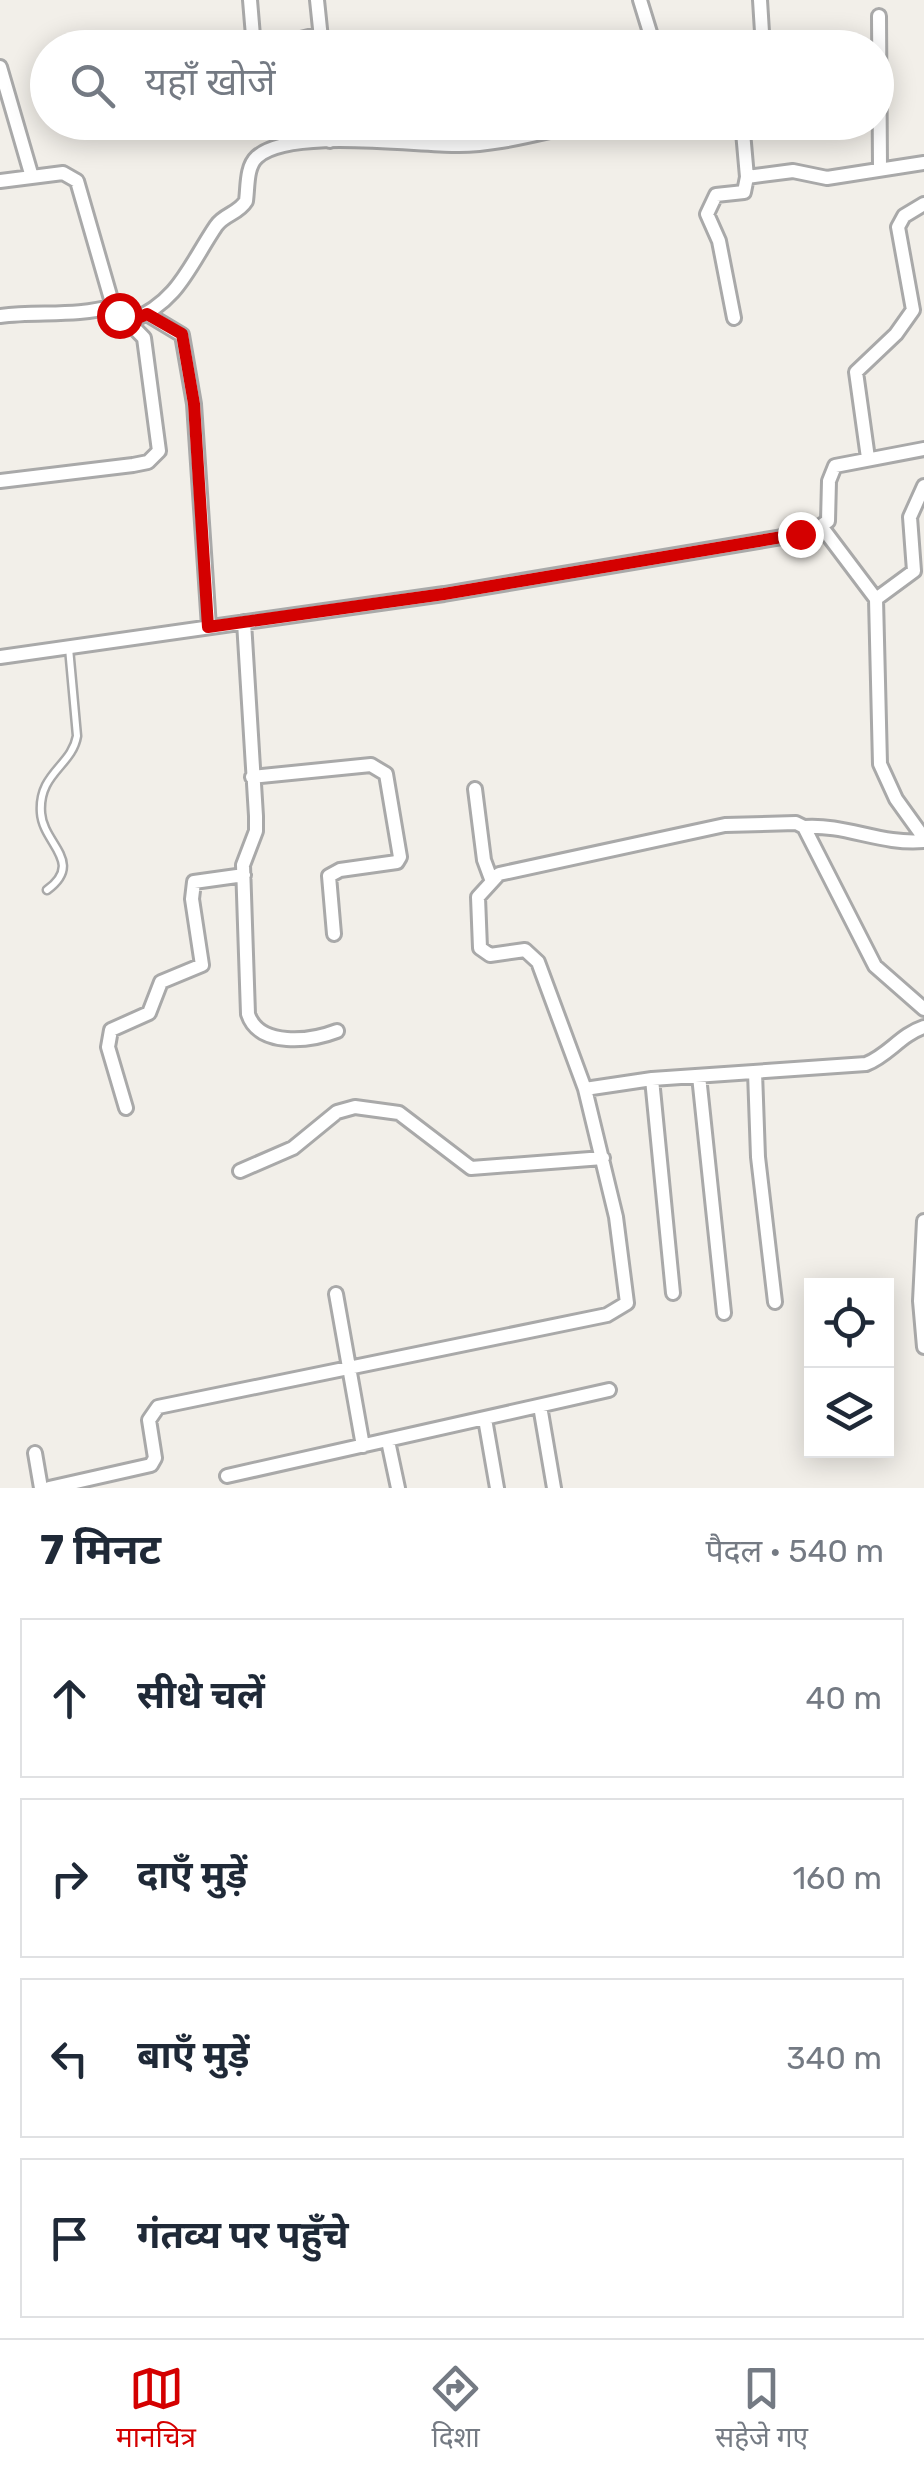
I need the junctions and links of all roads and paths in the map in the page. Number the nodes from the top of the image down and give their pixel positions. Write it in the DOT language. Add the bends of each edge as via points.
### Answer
graph roads {
  1 [pos="250,0"];
  2 [pos="317,0"];
  3 [pos="640,0"];
  4 [pos="760,0"];
  5 [pos="879,16"];
  6 [pos="252,30"];
  7 [pos="321,30"];
  8 [pos="649,30"];
  9 [pos="762,30"];
  10 [pos="879,30"];
  11 [pos="0,67"];
  12 [pos="486,140"];
  13 [pos="744,140"];
  14 [pos="880,140"];
  15 [pos="330,141"];
  16 [pos="924,163"];
  17 [pos="880,168"];
  18 [pos="32,177"];
  19 [pos="747,177"];
  20 [pos="0,181"];
  21 [pos="924,204"];
  22 [pos="113,306"];
  23 [pos="147,314"];
  24 [pos="0,316"];
  25 [pos="734,318"];
  26 [pos="131,321"];
  27 [pos="924,449"];
  28 [pos="868,458"];
  29 [pos="0,482"];
  30 [pos="924,486"];
  31 [pos="822,526"];
  32 [pos="920,562"];
  33 [pos="876,598"];
  34 [pos="244,622"];
  35 [pos="208,627"];
  36 [pos="69,647"];
  37 [pos="0,657"];
  38 [pos="252,778"];
  39 [pos="474,789"];
  40 [pos="804,826"];
  41 [pos="923,836"];
  42 [pos="244,875"];
  43 [pos="491,879"];
  44 [pos="47,890"];
  45 [pos="334,934"];
  46 [pos="924,1008"];
  47 [pos="924,1027"];
  48 [pos="337,1031"];
  49 [pos="755,1072"];
  50 [pos="699,1076"];
  51 [pos="652,1080"];
  52 [pos="586,1089"];
  53 [pos="126,1108"];
  54 [pos="603,1158"];
  55 [pos="240,1170"];
  56 [pos="924,1221"];
  57 [pos="673,1293"];
  58 [pos="336,1294"];
  59 [pos="775,1302"];
  60 [pos="724,1313"];
  61 [pos="924,1347"];
  62 [pos="350,1368"];
  63 [pos="609,1390"];
  64 [pos="540,1406"];
  65 [pos="485,1419"];
  66 [pos="388,1441"];
  67 [pos="364,1446"];
  68 [pos="35,1453"];
  69 [pos="227,1476"];
  70 [pos="41,1488"];
  71 [pos="49,1488"];
  72 [pos="398,1488"];
  73 [pos="497,1488"];
  74 [pos="554,1488"];
  1 -- 6 [label="street"];
  2 -- 7 [label="street"];
  3 -- 8 [label="street"];
  4 -- 9 [label="street"];
  5 -- 10 [label="street"];
  11 -- 18 [label="street"];
  12 -- 15 [label="street"];
  13 -- 19 [label="street"];
  14 -- 17 [label="street"];
  15 -- 23 [label="street" via="254,159 242,208 217,225 186,281"];
  16 -- 17 [label="street"];
  17 -- 19 [label="street" via="826,178 793,171"];
  18 -- 20 [label="street"];
  18 -- 22 [label="street" via="63,174 77,181"];
  19 -- 25 [label="street" via="744,192 712,198 706,214 719,240"];
  21 -- 28 [label="street" via="898,227 913,310 856,372"];
  22 -- 24 [label="street"];
  22 -- 26 [label="street"];
  23 -- 26 [label="street"];
  23 -- 35 [label="street" via="182,334 194,404"];
  26 -- 29 [label="street" via="144,338 157,456 134,465"];
  27 -- 28 [label="street"];
  28 -- 31 [label="street" via="835,466"];
  30 -- 32 [label="street" via="910,516"];
  31 -- 33 [label="street"];
  31 -- 34 [label="street" via="444,594"];
  32 -- 33 [label="street"];
  33 -- 41 [label="street" via="880,764"];
  34 -- 35 [label="street"];
  34 -- 38 [label="street"];
  35 -- 36 [label="street"];
  36 -- 37 [label="street"];
  36 -- 44 [label="lane" via="77,736 41,796 40,816 63,866"];
  38 -- 42 [label="street" via="256,832"];
  38 -- 45 [label="street" via="370,765 386,774 400,857 329,876"];
  39 -- 43 [label="street"];
  40 -- 41 [label="street" via="838,827 889,843"];
  40 -- 43 [label="street" via="775,820 724,825"];
  40 -- 46 [label="street" via="874,966"];
  42 -- 48 [label="street" via="252,1024 262,1033 298,1040"];
  42 -- 53 [label="street" via="194,882 202,965 161,982 150,1013 111,1030 108,1046"];
  43 -- 52 [label="street" via="478,897 480,948 490,955 533,953"];
  47 -- 49 [label="street" via="866,1064"];
  49 -- 50 [label="street"];
  49 -- 59 [label="street"];
  50 -- 51 [label="street"];
  50 -- 60 [label="street"];
  51 -- 52 [label="street"];
  51 -- 57 [label="street"];
  52 -- 54 [label="street"];
  54 -- 55 [label="street" via="471,1168 400,1114 356,1107 337,1112 293,1148"];
  54 -- 62 [label="street" via="628,1290 621,1311"];
  56 -- 61 [label="street"];
  58 -- 62 [label="street"];
  62 -- 67 [label="street"];
  62 -- 71 [label="street" via="158,1407 149,1420 152,1464"];
  63 -- 64 [label="street"];
  64 -- 65 [label="street"];
  64 -- 74 [label="street"];
  65 -- 66 [label="street"];
  65 -- 73 [label="street"];
  66 -- 67 [label="street"];
  66 -- 72 [label="street"];
  67 -- 69 [label="street"];
  68 -- 70 [label="street"];
}
